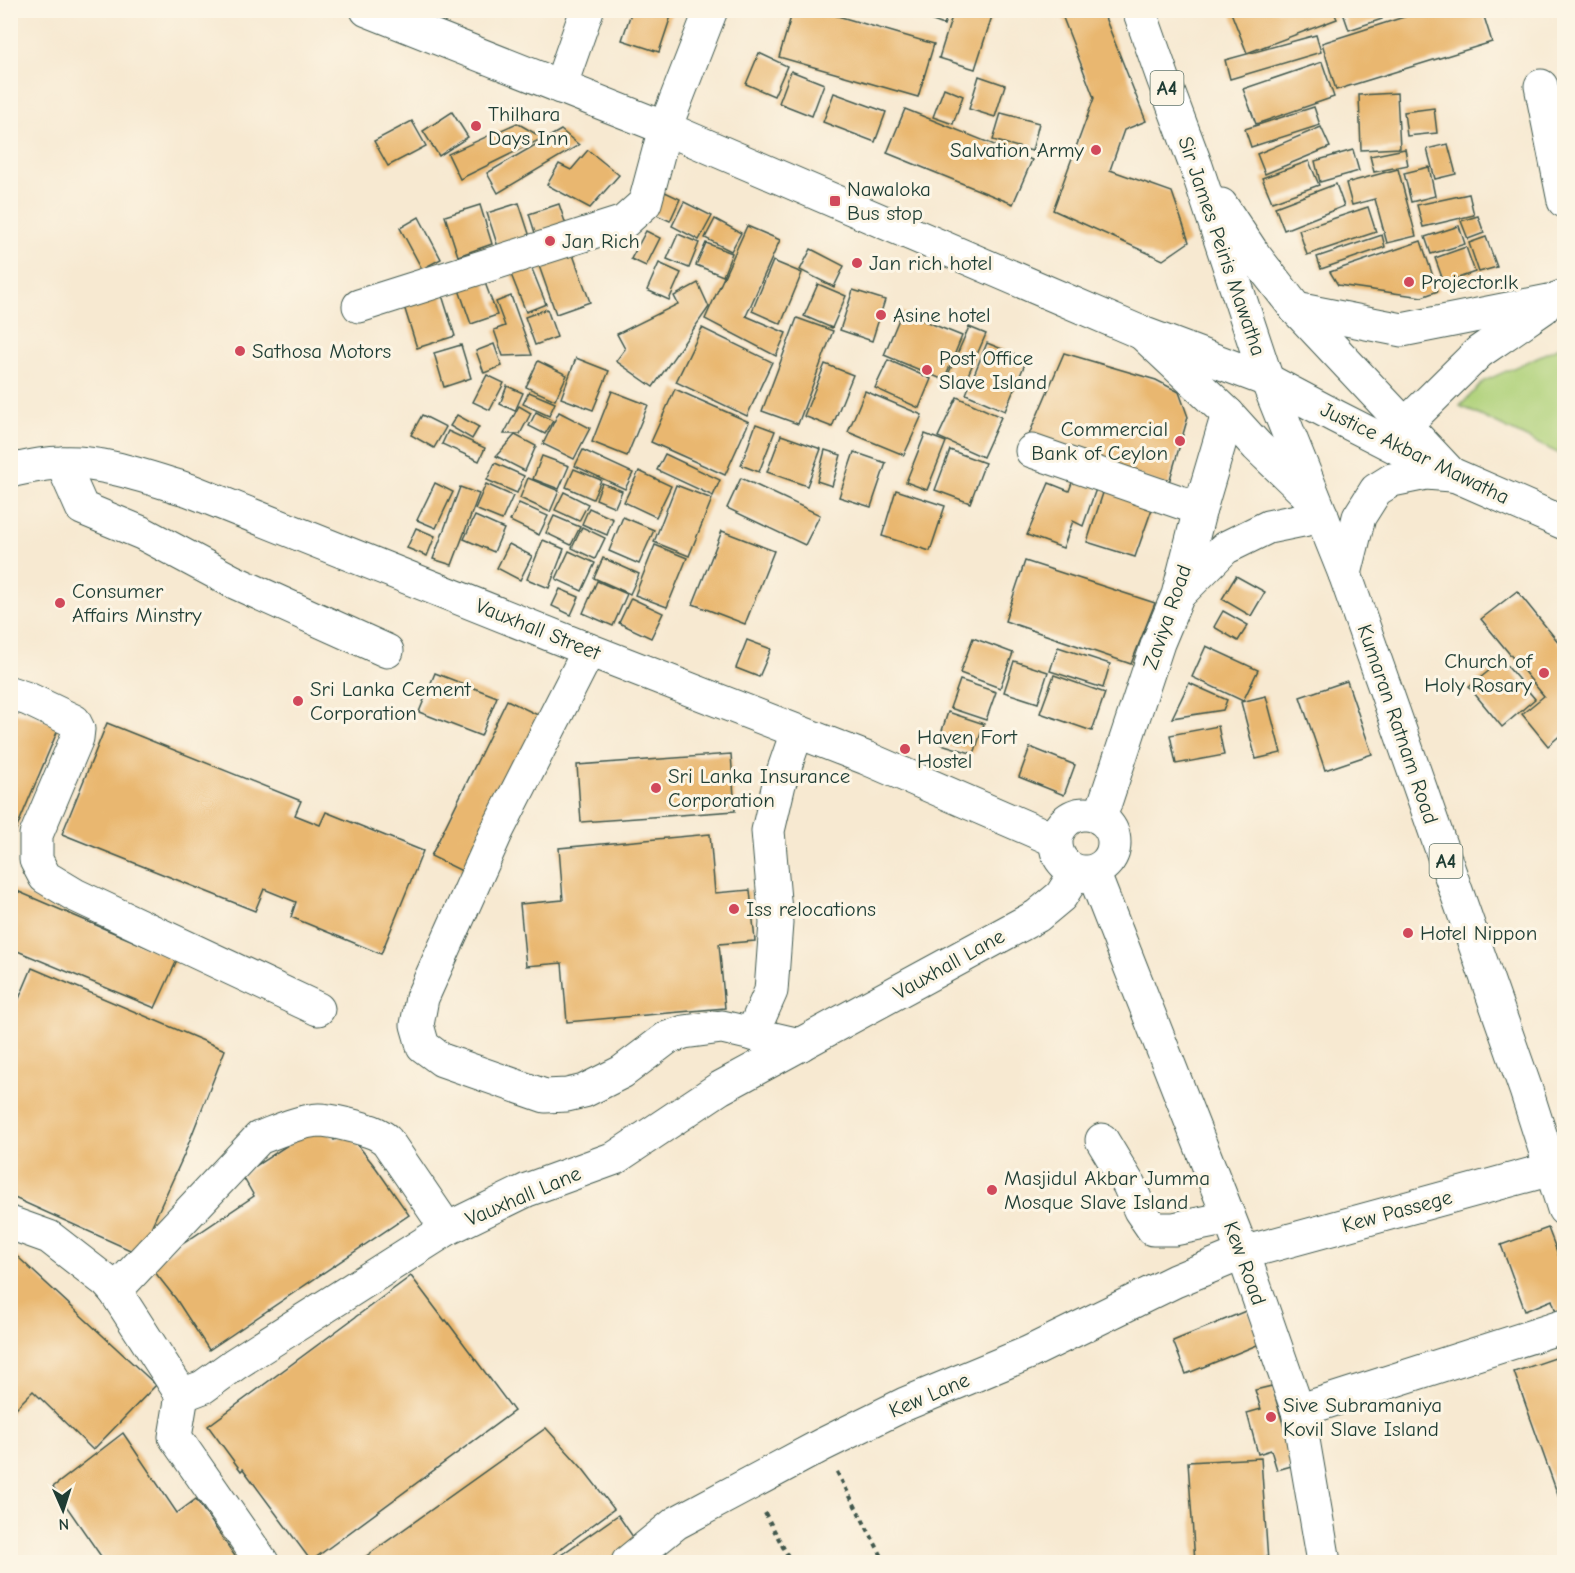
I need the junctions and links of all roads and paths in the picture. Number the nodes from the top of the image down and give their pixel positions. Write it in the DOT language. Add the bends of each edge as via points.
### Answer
graph roads {
  1 [pos="367,10"];
  2 [pos="587,10"];
  3 [pos="711,10"];
  4 [pos="1139,10"];
  5 [pos="1541,86"];
  6 [pos="560,87"];
  7 [pos="665,128"];
  8 [pos="1196,166"];
  9 [pos="1564,201"];
  10 [pos="1559,298"];
  11 [pos="359,306"];
  12 [pos="1296,309"];
  13 [pos="1142,333"];
  14 [pos="1267,380"];
  15 [pos="1228,414"];
  16 [pos="1406,424"];
  17 [pos="1032,451"];
  18 [pos="62,463"];
  19 [pos="10,471"];
  20 [pos="1452,475"];
  21 [pos="1200,509"];
  22 [pos="1319,510"];
  23 [pos="1564,523"];
  24 [pos="1345,574"];
  25 [pos="1178,595"];
  26 [pos="589,650"];
  27 [pos="387,651"];
  28 [pos="10,693"];
  29 [pos="797,732"];
  30 [pos="1100,818"];
  31 [pos="1055,840"];
  32 [pos="1085,872"];
  33 [pos="318,1008"];
  34 [pos="752,1034"];
  35 [pos="800,1045"];
  36 [pos="1102,1140"];
  37 [pos="1551,1169"];
  38 [pos="1564,1209"];
  39 [pos="1229,1218"];
  40 [pos="10,1223"];
  41 [pos="447,1229"];
  42 [pos="1243,1253"];
  43 [pos="115,1291"];
  44 [pos="1564,1326"];
  45 [pos="182,1395"];
  46 [pos="1298,1411"];
  47 [pos="822,1445"];
  48 [pos="750,1484"];
  49 [pos="262,1563"];
  50 [pos="628,1563"];
  51 [pos="791,1563"];
  52 [pos="885,1563"];
  53 [pos="1324,1563"];
  1 -- 6 [label="main road, Justice Akbar Mawatha"];
  2 -- 6 [label="main road"];
  3 -- 7 [label="main road"];
  4 -- 8 [label="main road, Sir James Peiris Mawatha / A4"];
  5 -- 9 [label="main road"];
  6 -- 7 [label="main road, Justice Akbar Mawatha"];
  7 -- 11 [label="main road" via="645,203 624,222"];
  7 -- 13 [label="main road, Justice Akbar Mawatha"];
  8 -- 12 [label="main road" via="1254,255"];
  8 -- 14 [label="main road, Sir James Peiris Mawatha / A4"];
  10 -- 12 [label="main road" via="1402,330"];
  10 -- 16 [label="main road" via="1479,352"];
  12 -- 16 [label="main road"];
  13 -- 14 [label="main road, Justice Akbar Mawatha"];
  13 -- 15 [label="main road"];
  14 -- 20 [label="main road, Justice Akbar Mawatha"];
  14 -- 22 [label="main road, Kumaran Ratnam Road / A4"];
  15 -- 21 [label="main road, Zaviya Road"];
  15 -- 22 [label="main road"];
  16 -- 20 [label="main road"];
  17 -- 21 [label="main road"];
  18 -- 19 [label="main road, Vauxhall Street"];
  18 -- 26 [label="main road, Vauxhall Street" via="122,470 189,490"];
  18 -- 27 [label="main road" via="82,508 142,532 232,581"];
  20 -- 23 [label="main road, Justice Akbar Mawatha"];
  20 -- 24 [label="main road" via="1426,473 1392,480 1376,490 1359,517"];
  21 -- 25 [label="main road, Zaviya Road"];
  22 -- 24 [label="main road, Kumaran Ratnam Road / A4"];
  22 -- 25 [label="main road" via="1225,548"];
  24 -- 37 [label="main road, Kumaran Ratnam Road / A4"];
  25 -- 30 [label="main road, Zaviya Road" via="1158,643"];
  26 -- 29 [label="main road, Vauxhall Street"];
  26 -- 34 [label="main road" via="497,831 422,998 417,1025 423,1046 442,1060 545,1096 584,1091 622,1072 667,1038 684,1032 722,1027"];
  28 -- 33 [label="main road" via="74,721 78,729 36,835 36,860 45,877 75,895"];
  29 -- 31 [label="main road, Vauxhall Street"];
  29 -- 34 [label="main road" via="768,831 776,923 771,991"];
  30 -- 31 [label="main road" via="1091,814 1072,817 1058,830"];
  30 -- 32 [label="main road" via="1113,833 1113,853 1101,868"];
  31 -- 32 [label="main road" via="1065,865"];
  32 -- 35 [label="main road, Vauxhall Lane" via="1038,916"];
  32 -- 39 [label="main road, Kew Road"];
  34 -- 35 [label="main road"];
  35 -- 41 [label="main road, Vauxhall Lane" via="720,1089 615,1158 527,1190"];
  36 -- 39 [label="main road" via="1153,1228 1174,1230"];
  37 -- 38 [label="main road, Kumaran Ratnam Road / A4"];
  37 -- 42 [label="main road, Kew Passege"];
  39 -- 42 [label="main road, Kew Road"];
  40 -- 43 [label="main road" via="49,1237"];
  41 -- 43 [label="main road" via="387,1141 375,1133 345,1125 321,1120 306,1122 259,1138"];
  41 -- 45 [label="main road, Vauxhall Lane" via="234,1364 203,1388"];
  42 -- 46 [label="main road, Kew Road"];
  42 -- 47 [label="main road, Kew Lane" via="1175,1281 1028,1353 904,1404"];
  43 -- 45 [label="main road"];
  44 -- 46 [label="main road"];
  45 -- 49 [label="main road" via="175,1437"];
  46 -- 53 [label="main road, Kew Road"];
  47 -- 48 [label="main road, Kew Lane"];
  47 -- 52 [label="path"];
  48 -- 50 [label="main road, Kew Lane" via="676,1523"];
  48 -- 51 [label="path"];
}
